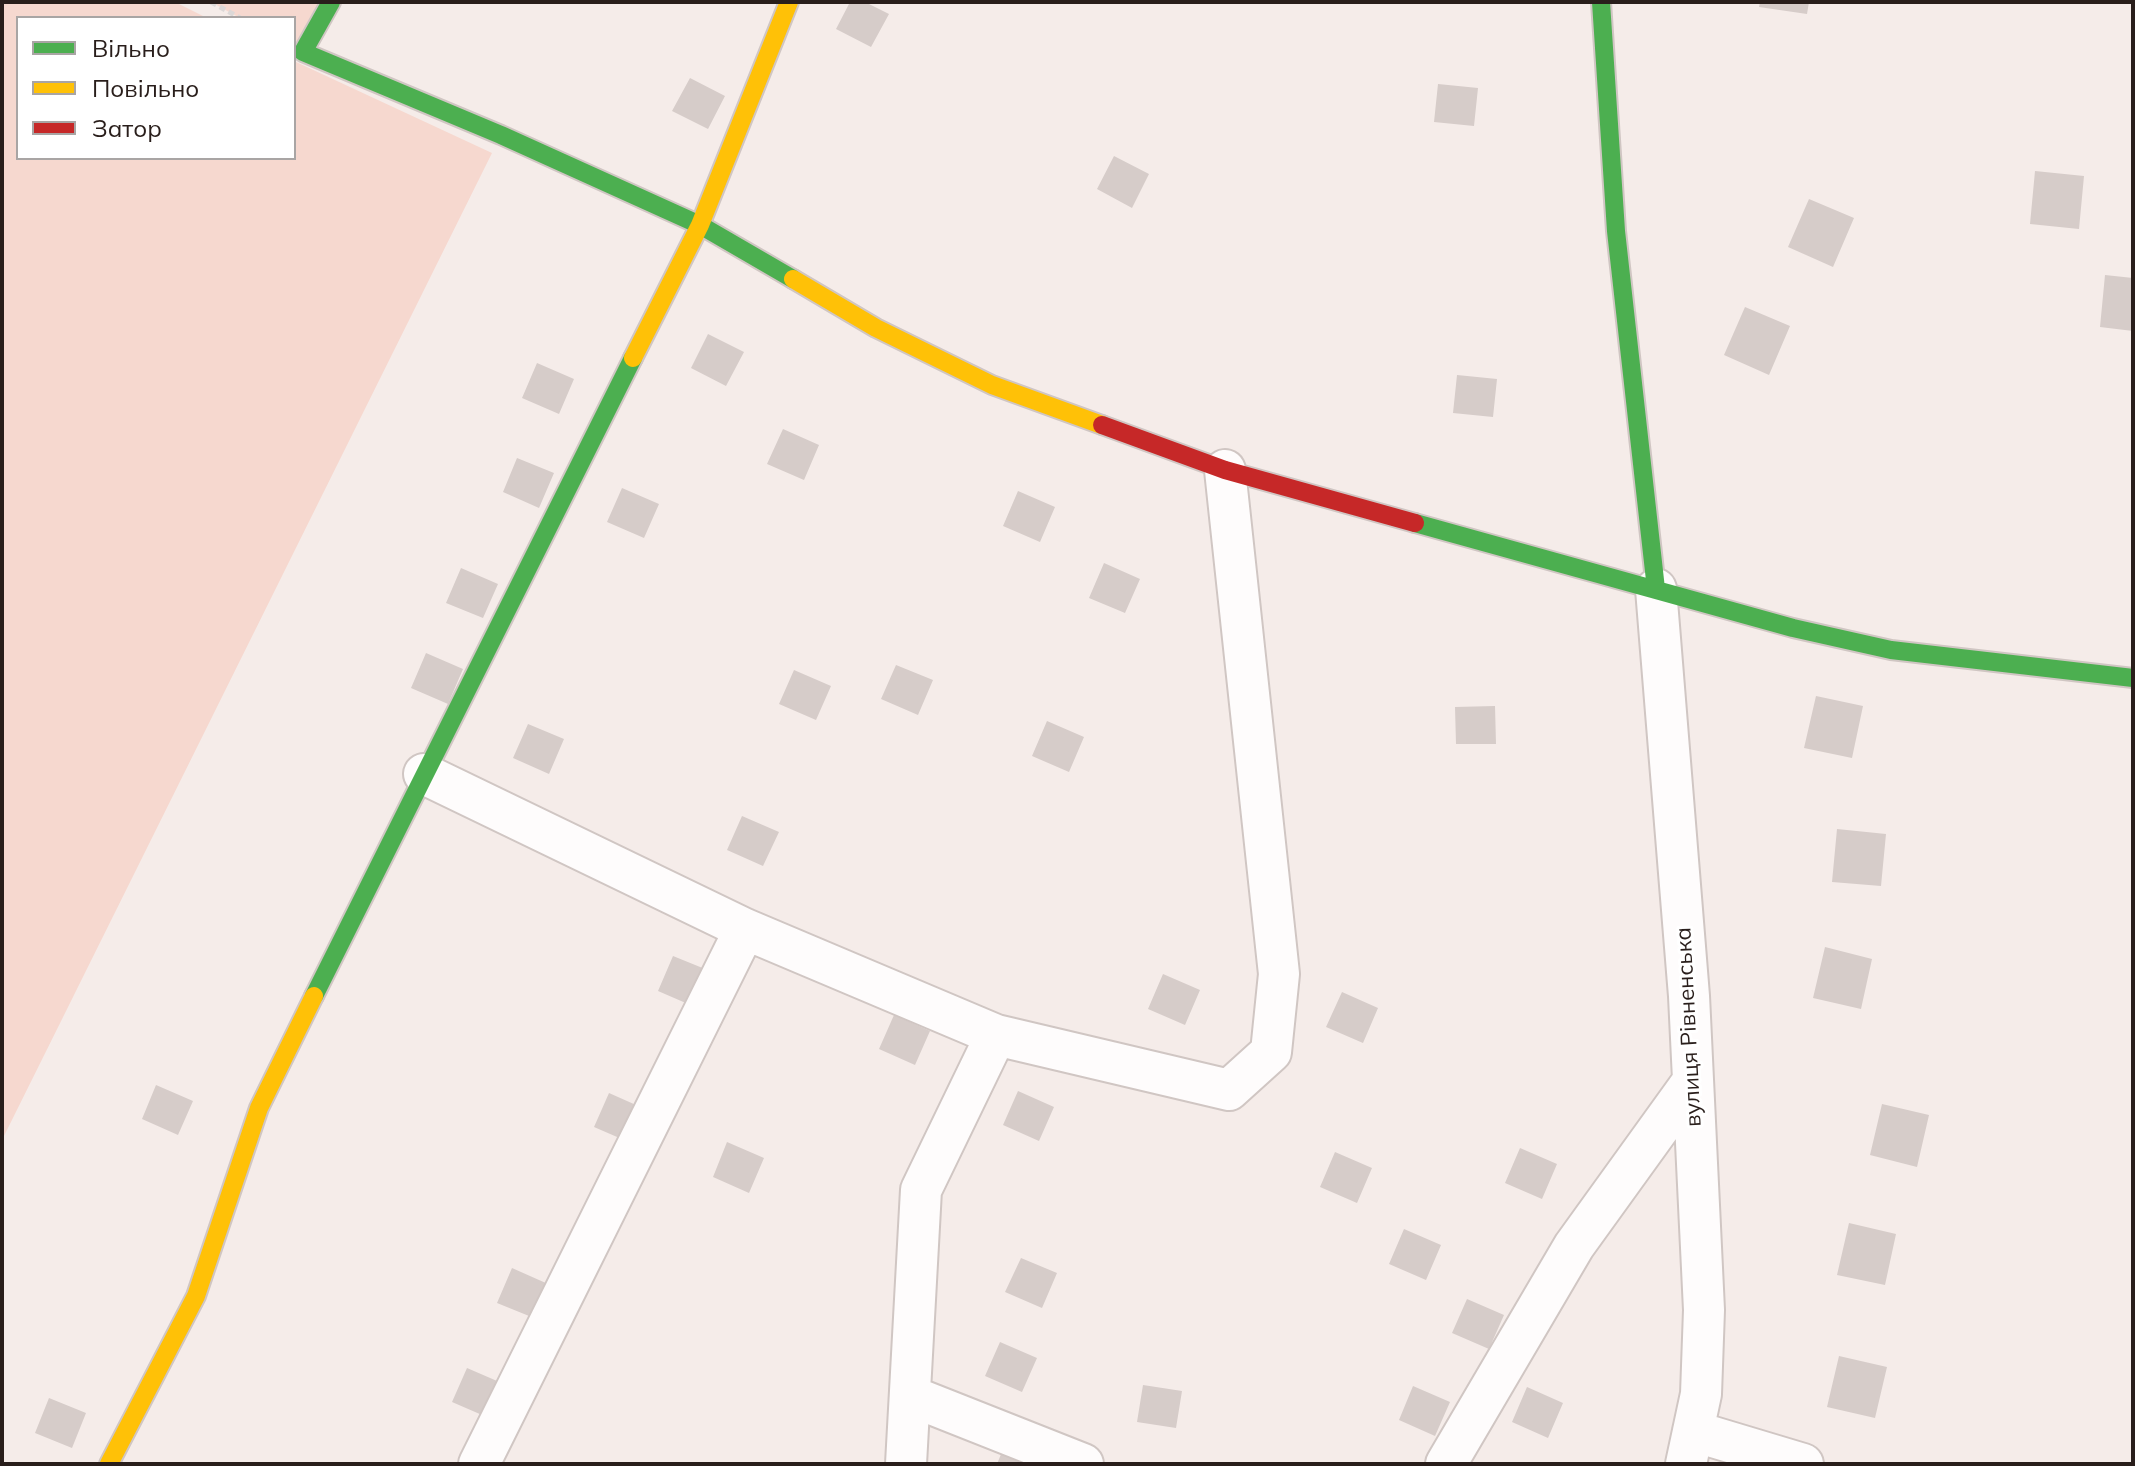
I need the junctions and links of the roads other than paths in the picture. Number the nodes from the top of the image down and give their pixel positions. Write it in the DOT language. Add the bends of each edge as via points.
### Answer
graph roads {
  1 [pos="331,2"];
  2 [pos="789,2"];
  3 [pos="1601,2"];
  4 [pos="700,225"];
  5 [pos="1225,470"];
  6 [pos="1656,589"];
  7 [pos="2133,678"];
  8 [pos="424,774"];
  9 [pos="745,929"];
  10 [pos="996,1035"];
  11 [pos="1693,1081"];
  12 [pos="911,1396"];
  13 [pos="1689,1448"];
  14 [pos="109,1464"];
  15 [pos="479,1464"];
  16 [pos="906,1464"];
  17 [pos="1083,1464"];
  18 [pos="1446,1464"];
  19 [pos="1803,1464"];
  1 -- 4 [label="street" via="303,52"];
  2 -- 4 [label="street"];
  3 -- 6 [label="street" via="1616,231"];
  4 -- 5 [label="street" via="876,328 992,385"];
  4 -- 8 [label="street"];
  5 -- 6 [label="street"];
  5 -- 10 [label="street" via="1279,974 1271,1052 1229,1090"];
  6 -- 7 [label="street" via="1891,650"];
  6 -- 11 [label="street, вулиця Рівненська"];
  8 -- 9 [label="street"];
  8 -- 14 [label="street" via="259,1108 196,1296"];
  9 -- 10 [label="street"];
  9 -- 15 [label="street"];
  10 -- 12 [label="street" via="921,1190"];
  11 -- 13 [label="street, вулиця Рівненська" via="1704,1310 1701,1394"];
  11 -- 18 [label="street" via="1574,1246"];
  12 -- 16 [label="street"];
  12 -- 17 [label="street"];
  13 -- 19 [label="street"];
}
